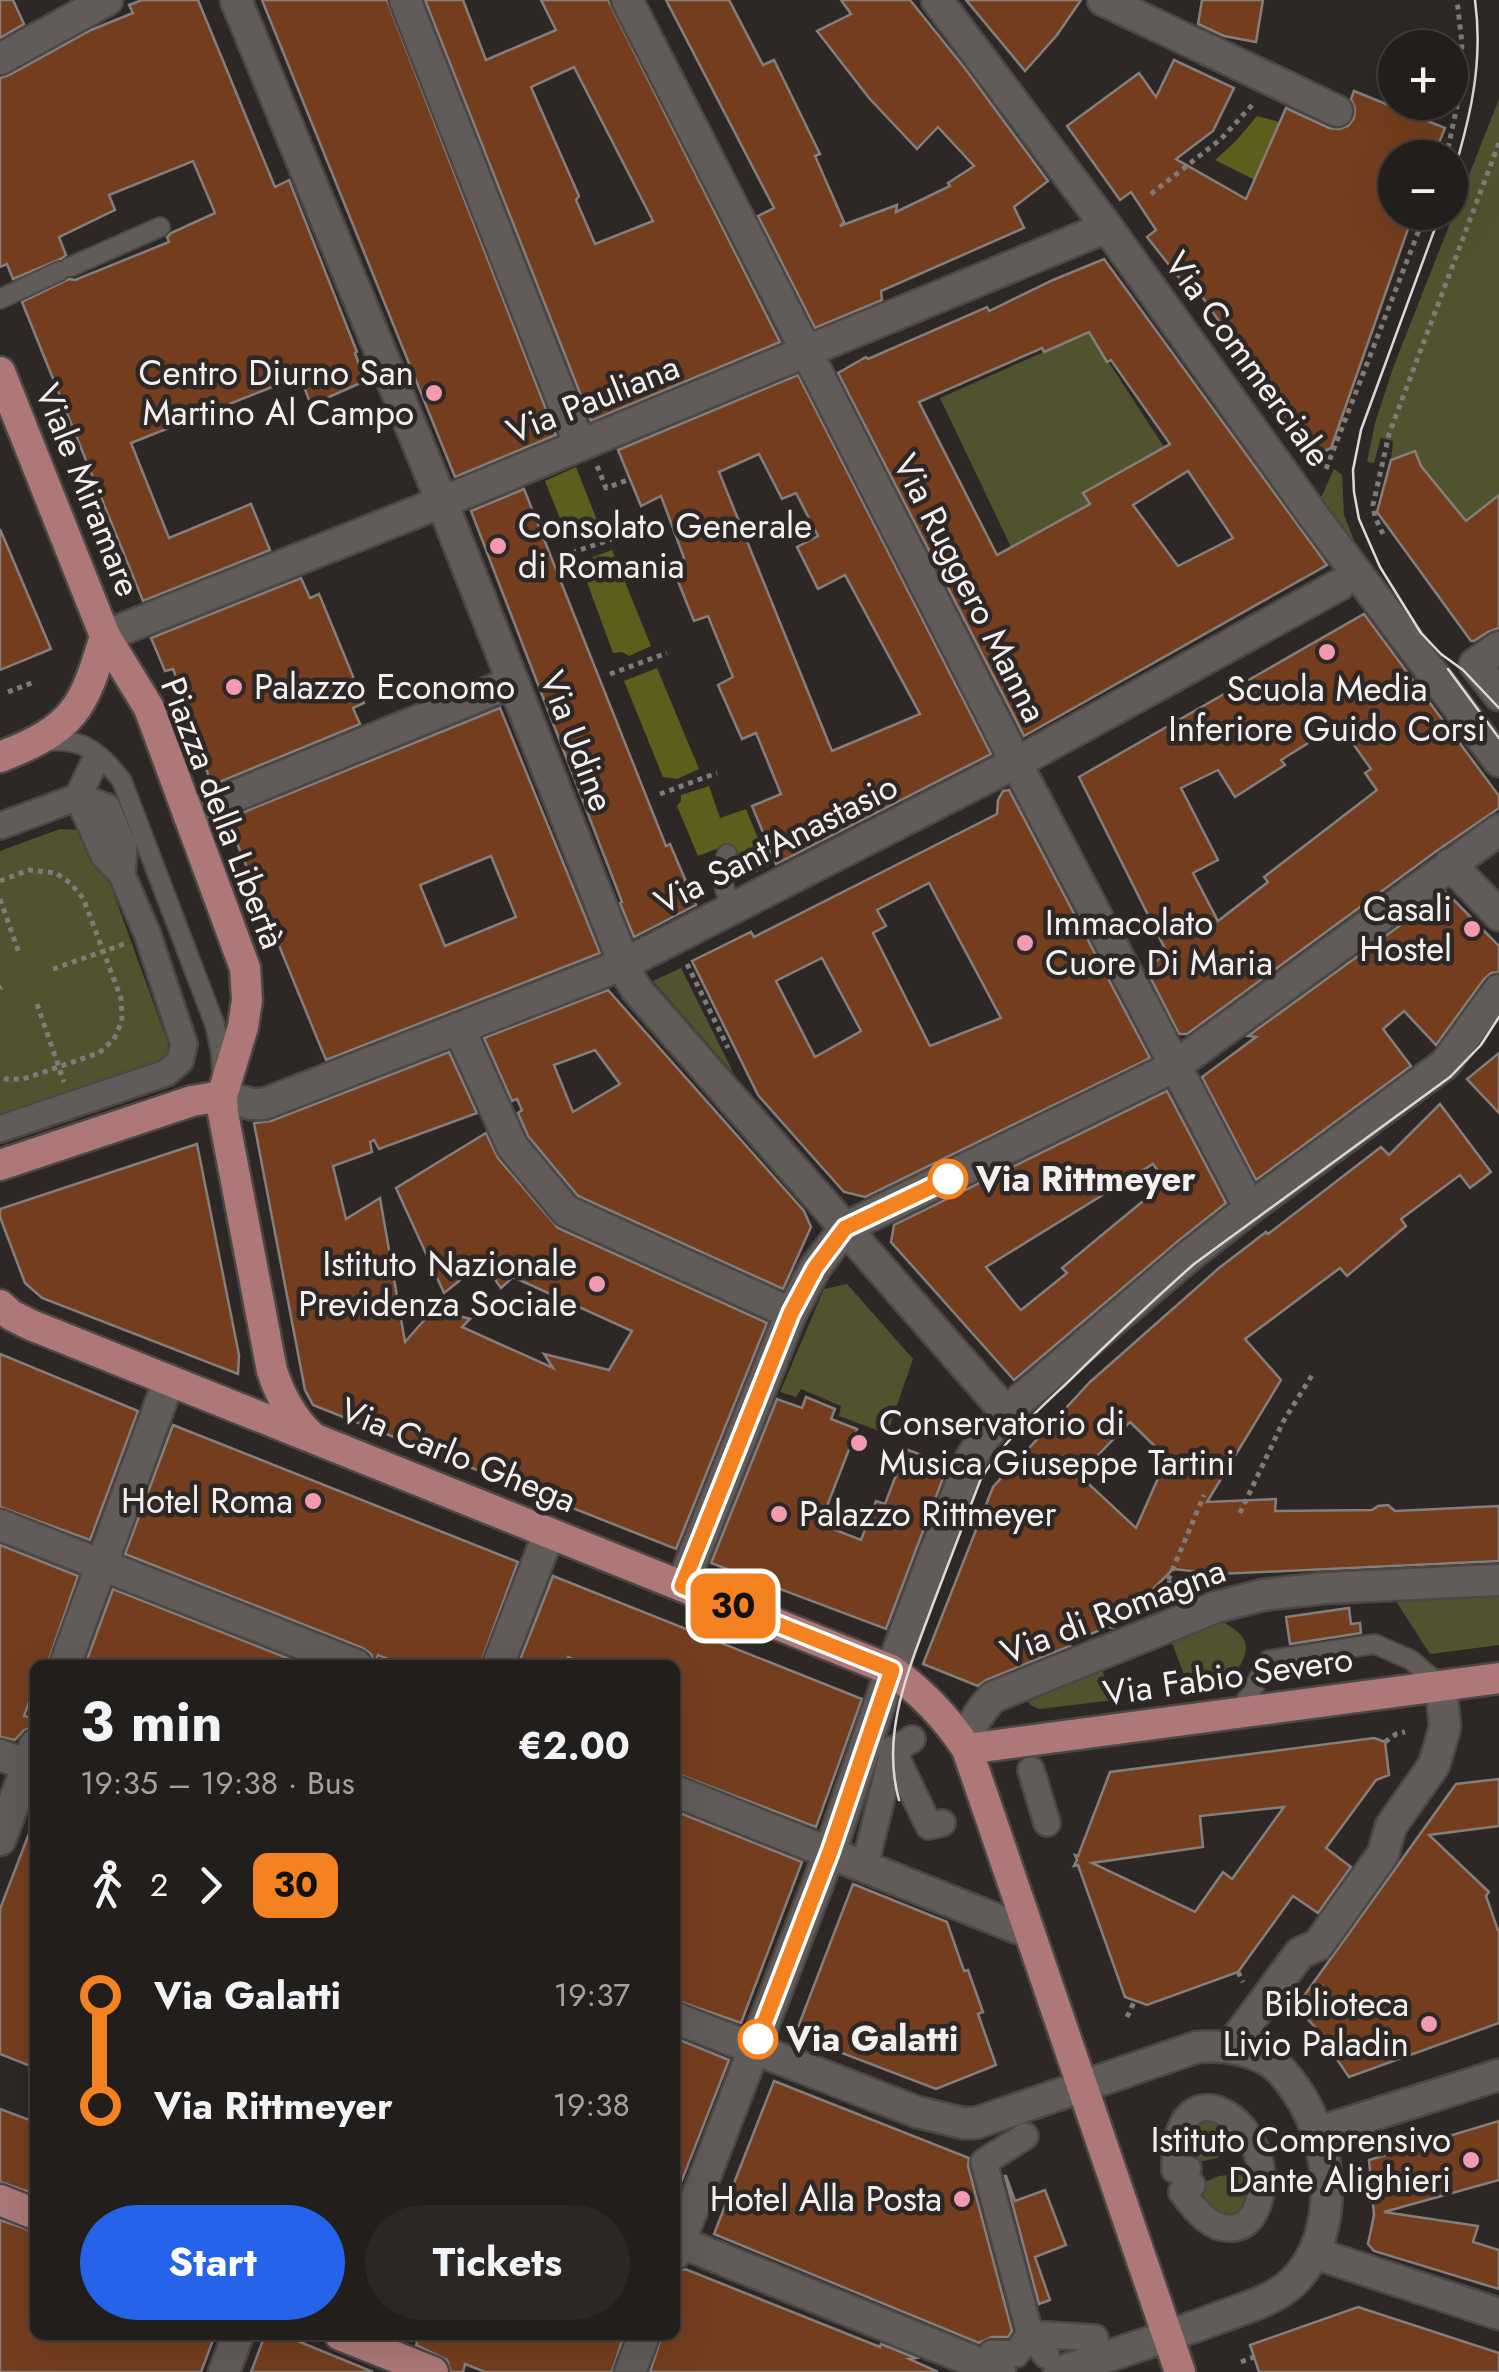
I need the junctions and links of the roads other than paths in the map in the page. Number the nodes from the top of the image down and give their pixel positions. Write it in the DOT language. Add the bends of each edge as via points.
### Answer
graph roads {
  1 [pos="107,0"];
  2 [pos="236,0"];
  3 [pos="405,0"];
  4 [pos="628,0"];
  5 [pos="937,0"];
  6 [pos="1103,0"];
  7 [pos="0,59"];
  8 [pos="1338,111"];
  9 [pos="160,226"];
  10 [pos="1107,227"];
  11 [pos="0,299"];
  12 [pos="808,351"];
  13 [pos="0,372"];
  14 [pos="580,445"];
  15 [pos="442,502"];
  16 [pos="1348,580"];
  17 [pos="106,636"];
  18 [pos="1487,655"];
  19 [pos="513,682"];
  20 [pos="1499,695"];
  21 [pos="32,744"];
  22 [pos="0,757"];
  23 [pos="1499,761"];
  24 [pos="1016,762"];
  25 [pos="92,767"];
  26 [pos="36,788"];
  27 [pos="78,797"];
  28 [pos="30,815"];
  29 [pos="188,815"];
  30 [pos="0,826"];
  31 [pos="1499,830"];
  32 [pos="727,854"];
  33 [pos="1450,864"];
  34 [pos="732,909"];
  35 [pos="1499,915"];
  36 [pos="624,964"];
  37 [pos="1499,990"];
  38 [pos="459,1028"];
  39 [pos="1175,1066"];
  40 [pos="222,1096"];
  41 [pos="0,1130"];
  42 [pos="0,1166"];
  43 [pos="1250,1208"];
  44 [pos="845,1228"];
  45 [pos="0,1306"];
  46 [pos="791,1313"];
  47 [pos="170,1380"];
  48 [pos="1006,1412"];
  49 [pos="312,1437"];
  50 [pos="0,1525"];
  51 [pos="550,1532"];
  52 [pos="102,1565"];
  53 [pos="1499,1580"];
  54 [pos="682,1586"];
  55 [pos="66,1660"];
  56 [pos="343,1660"];
  57 [pos="500,1660"];
  58 [pos="892,1670"];
  59 [pos="1499,1678"];
  60 [pos="1441,1686"];
  61 [pos="1239,1712"];
  62 [pos="967,1749"];
  63 [pos="24,1759"];
  64 [pos="1030,1784"];
  65 [pos="680,1793"];
  66 [pos="942,1823"];
  67 [pos="1047,1823"];
  68 [pos="0,1840"];
  69 [pos="830,1852"];
  70 [pos="868,1854"];
  71 [pos="1030,1933"];
  72 [pos="680,2020"];
  73 [pos="1231,2046"];
  74 [pos="754,2048"];
  75 [pos="1499,2075"];
  76 [pos="1082,2086"];
  77 [pos="1020,2123"];
  78 [pos="1318,2132"];
  79 [pos="1166,2138"];
  80 [pos="1184,2179"];
  81 [pos="0,2200"];
  82 [pos="30,2212"];
  83 [pos="1190,2218"];
  84 [pos="680,2240"];
  85 [pos="680,2249"];
  86 [pos="1314,2253"];
  87 [pos="1499,2314"];
  88 [pos="1168,2337"];
  89 [pos="1094,2338"];
  90 [pos="236,2340"];
  91 [pos="642,2340"];
  92 [pos="389,2344"];
  93 [pos="1045,2354"];
  94 [pos="996,2363"];
  95 [pos="224,2372"];
  96 [pos="432,2372"];
  97 [pos="630,2372"];
  98 [pos="1180,2372"];
  1 -- 7 [label="street"];
  2 -- 15 [label="street, Via Udine"];
  3 -- 14 [label="street"];
  4 -- 12 [label="street, Via Ruggero Manna"];
  5 -- 10 [label="street, Via Commerciale"];
  6 -- 8 [label="street"];
  9 -- 11 [label="lane"];
  10 -- 12 [label="street, Via Pauliana"];
  10 -- 16 [label="street, Via Commerciale"];
  12 -- 14 [label="street, Via Pauliana"];
  12 -- 24 [label="street, Via Ruggero Manna"];
  13 -- 17 [label="main road, Viale Miramare"];
  14 -- 15 [label="street, Via Pauliana"];
  15 -- 17 [label="street, Via Pauliana"];
  15 -- 19 [label="street, Via Udine"];
  16 -- 23 [label="street, Via Commerciale"];
  16 -- 24 [label="street, Via Sant'Anastasio"];
  17 -- 21 [label="main road" via="75,712"];
  17 -- 29 [label="main road, Piazza della Libertà" via="149,708"];
  18 -- 20 [label="street"];
  19 -- 29 [label="street"];
  19 -- 36 [label="street, Via Udine"];
  21 -- 22 [label="main road"];
  21 -- 40 [label="lane" via="76,741 100,755 122,781 215,1025"];
  24 -- 34 [label="street, Via Sant'Anastasio"];
  24 -- 39 [label="street, Via Ruggero Manna"];
  25 -- 27 [label="street"];
  26 -- 28 [label="street"];
  27 -- 28 [label="street"];
  27 -- 41 [label="street" via="108,807 124,848 117,864 184,1044 182,1067"];
  28 -- 30 [label="street"];
  29 -- 40 [label="main road, Piazza della Libertà" via="245,968 243,1027"];
  31 -- 33 [label="street"];
  32 -- 34 [label="lane" via="722,880"];
  33 -- 35 [label="street"];
  33 -- 39 [label="street"];
  34 -- 36 [label="street, Via Sant'Anastasio"];
  36 -- 38 [label="street, Via Sant'Anastasio"];
  36 -- 44 [label="street, Via Udine" via="636,990"];
  37 -- 43 [label="street" via="1445,1064"];
  38 -- 40 [label="street, Via Sant'Anastasio" via="264,1104"];
  38 -- 46 [label="street" via="512,1146 566,1211"];
  39 -- 43 [label="street, Via Ruggero Manna"];
  39 -- 44 [label="street"];
  40 -- 42 [label="main road"];
  40 -- 49 [label="main road" via="272,1370 298,1424"];
  43 -- 48 [label="street"];
  44 -- 46 [label="street"];
  44 -- 48 [label="street, Via Udine"];
  45 -- 47 [label="main road, Via Carlo Ghega" via="30,1325"];
  46 -- 54 [label="street"];
  47 -- 49 [label="main road, Via Carlo Ghega"];
  47 -- 52 [label="street"];
  48 -- 58 [label="street" via="970,1460"];
  49 -- 51 [label="main road, Via Carlo Ghega"];
  50 -- 52 [label="street"];
  51 -- 54 [label="main road, Via Carlo Ghega"];
  51 -- 57 [label="street"];
  52 -- 55 [label="street"];
  52 -- 56 [label="street"];
  53 -- 62 [label="street, Via di Romagna" via="1325,1588 1216,1607 993,1698 977,1714"];
  54 -- 58 [label="main road, Via Carlo Ghega"];
  58 -- 62 [label="main road, Via Carlo Ghega" via="939,1711"];
  58 -- 69 [label="street"];
  59 -- 60 [label="main road, Via Fabio Severo"];
  60 -- 61 [label="main road, Via Fabio Severo"];
  60 -- 61 [label="lane" via="1411,1660 1375,1644 1269,1660"];
  60 -- 73 [label="street" via="1445,1727 1434,1764 1392,1826 1383,1854"];
  61 -- 62 [label="main road, Via Fabio Severo"];
  62 -- 71 [label="main road, Via Carlo Ghega"];
  63 -- 68 [label="street"];
  64 -- 67 [label="street"];
  65 -- 69 [label="street"];
  66 -- 70 [label="street" via="928,1826 895,1745"];
  69 -- 71 [label="street"];
  69 -- 74 [label="street"];
  71 -- 76 [label="main road, Via Carlo Ghega"];
  72 -- 74 [label="street"];
  73 -- 76 [label="street" via="1179,2051"];
  73 -- 78 [label="street" via="1282,2072"];
  74 -- 77 [label="street" via="941,2119"];
  74 -- 84 [label="street"];
  75 -- 78 [label="street"];
  76 -- 77 [label="street"];
  76 -- 88 [label="main road, Via Carlo Ghega"];
  77 -- 93 [label="street" via="977,2156"];
  78 -- 86 [label="street" via="1327,2206"];
  79 -- 80 [label="street"];
  80 -- 80 [label="street" via="1176,2141 1182,2121 1193,2111 1214,2108 1244,2129 1262,2191 1257,2209 1238,2227 1214,2225"];
  80 -- 83 [label="street"];
  81 -- 82 [label="main road"];
  85 -- 94 [label="street"];
  86 -- 87 [label="street"];
  86 -- 88 [label="street" via="1272,2298"];
  88 -- 93 [label="street"];
  88 -- 98 [label="main road, Via Carlo Ghega"];
  89 -- 93 [label="street"];
  90 -- 95 [label="street"];
  91 -- 97 [label="street"];
  92 -- 96 [label="main road"];
  93 -- 94 [label="street" via="1016,2354"];
}
